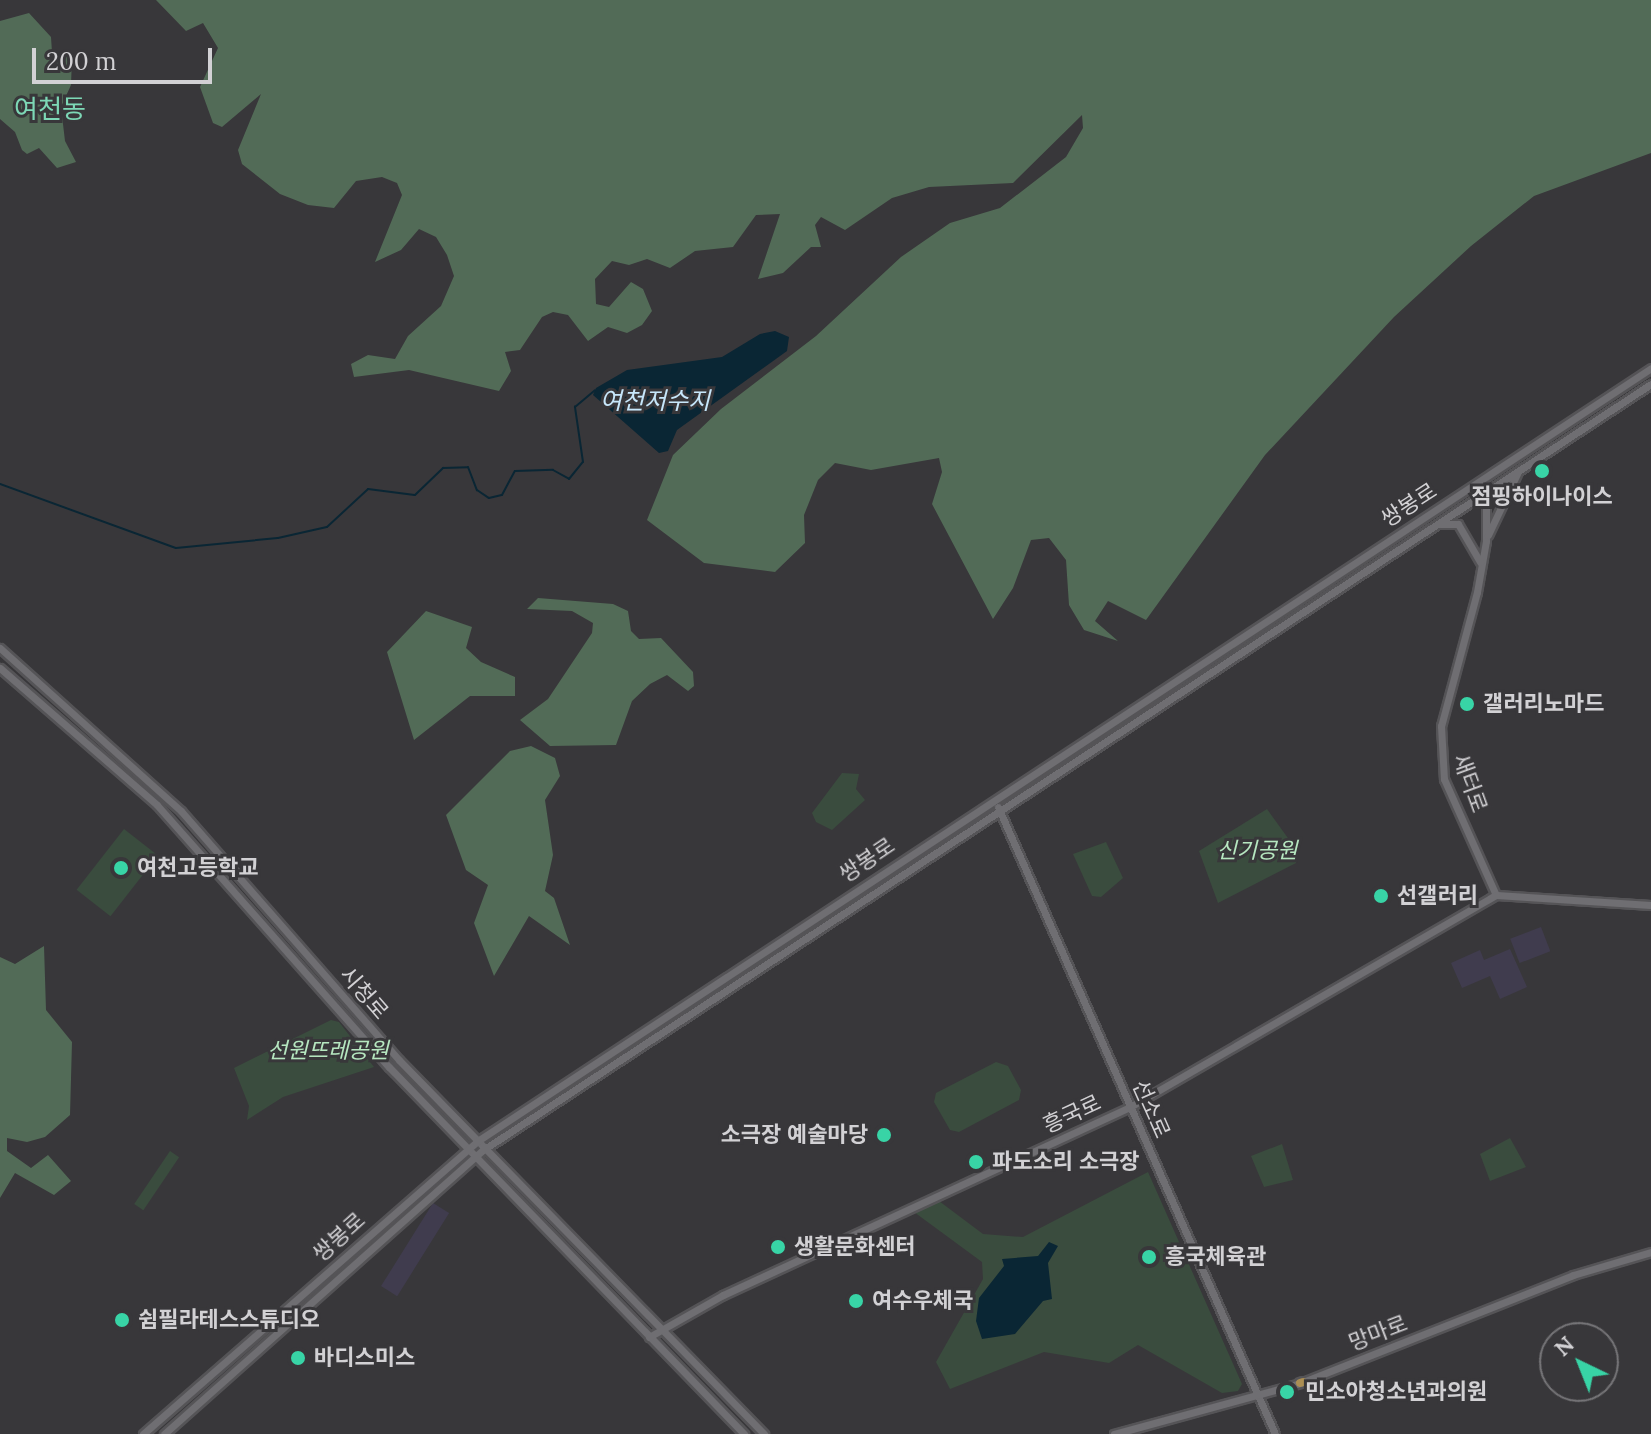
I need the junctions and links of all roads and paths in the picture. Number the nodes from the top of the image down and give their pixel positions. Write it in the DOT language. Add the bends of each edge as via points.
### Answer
graph roads {
  1 [pos="1651,368"];
  2 [pos="1651,384"];
  3 [pos="1533,461"];
  4 [pos="1480,480"];
  5 [pos="1487,491"];
  6 [pos="1434,525"];
  7 [pos="1486,541"];
  8 [pos="1480,568"];
  9 [pos="0,648"];
  10 [pos="0,668"];
  11 [pos="107,741"];
  12 [pos="98,752"];
  13 [pos="994,798"];
  14 [pos="999,809"];
  15 [pos="1496,895"];
  16 [pos="1651,905"];
  17 [pos="305,953"];
  18 [pos="294,963"];
  19 [pos="1130,1107"];
  20 [pos="476,1142"];
  21 [pos="467,1150"];
  22 [pos="483,1150"];
  23 [pos="474,1158"];
  24 [pos="1651,1252"];
  25 [pos="659,1327"];
  26 [pos="649,1337"];
  27 [pos="1258,1396"];
  28 [pos="177,1404"];
  29 [pos="186,1415"];
  30 [pos="143,1434"];
  31 [pos="164,1434"];
  32 [pos="744,1434"];
  33 [pos="764,1434"];
  34 [pos="1114,1434"];
  35 [pos="1275,1434"];
  1 -- 4 [label="street, 쌍봉로"];
  2 -- 3 [label="street, 쌍봉로"];
  3 -- 5 [label="street, 쌍봉로"];
  3 -- 7 [label="street" via="1513,479"];
  4 -- 5 [label="street"];
  4 -- 13 [label="street, 쌍봉로"];
  5 -- 6 [label="street, 쌍봉로"];
  5 -- 7 [label="street, 새터로"];
  6 -- 8 [label="street" via="1458,524 1477,549"];
  6 -- 14 [label="street, 쌍봉로"];
  7 -- 8 [label="street, 새터로"];
  8 -- 15 [label="street, 새터로" via="1439,752 1444,779"];
  9 -- 11 [label="street, 시청로"];
  10 -- 12 [label="street, 시청로"];
  11 -- 12 [label="street"];
  11 -- 17 [label="street, 시청로" via="188,818"];
  12 -- 18 [label="street, 시청로" via="174,823"];
  13 -- 14 [label="street, 선소로"];
  13 -- 20 [label="street, 쌍봉로"];
  14 -- 19 [label="street, 선소로"];
  14 -- 22 [label="street, 쌍봉로"];
  15 -- 16 [label="street"];
  15 -- 19 [label="street, 흥국로"];
  17 -- 18 [label="street"];
  17 -- 20 [label="street, 시청로"];
  18 -- 21 [label="street, 시청로"];
  19 -- 25 [label="street, 흥국로"];
  19 -- 27 [label="street, 선소로"];
  20 -- 21 [label="street, 쌍봉로"];
  20 -- 22 [label="street, 시청로"];
  21 -- 23 [label="street, 시청로"];
  21 -- 28 [label="street, 쌍봉로"];
  22 -- 23 [label="street, 쌍봉로"];
  22 -- 25 [label="street, 시청로"];
  23 -- 26 [label="street, 시청로"];
  23 -- 29 [label="street, 쌍봉로"];
  24 -- 27 [label="street, 망마로" via="1573,1275"];
  25 -- 26 [label="street, 흥국로"];
  25 -- 33 [label="street, 시청로"];
  26 -- 32 [label="street, 시청로"];
  27 -- 34 [label="street, 망마로"];
  27 -- 35 [label="street, 선소로"];
  28 -- 29 [label="street"];
  28 -- 30 [label="street, 쌍봉로"];
  29 -- 31 [label="street, 쌍봉로"];
}
